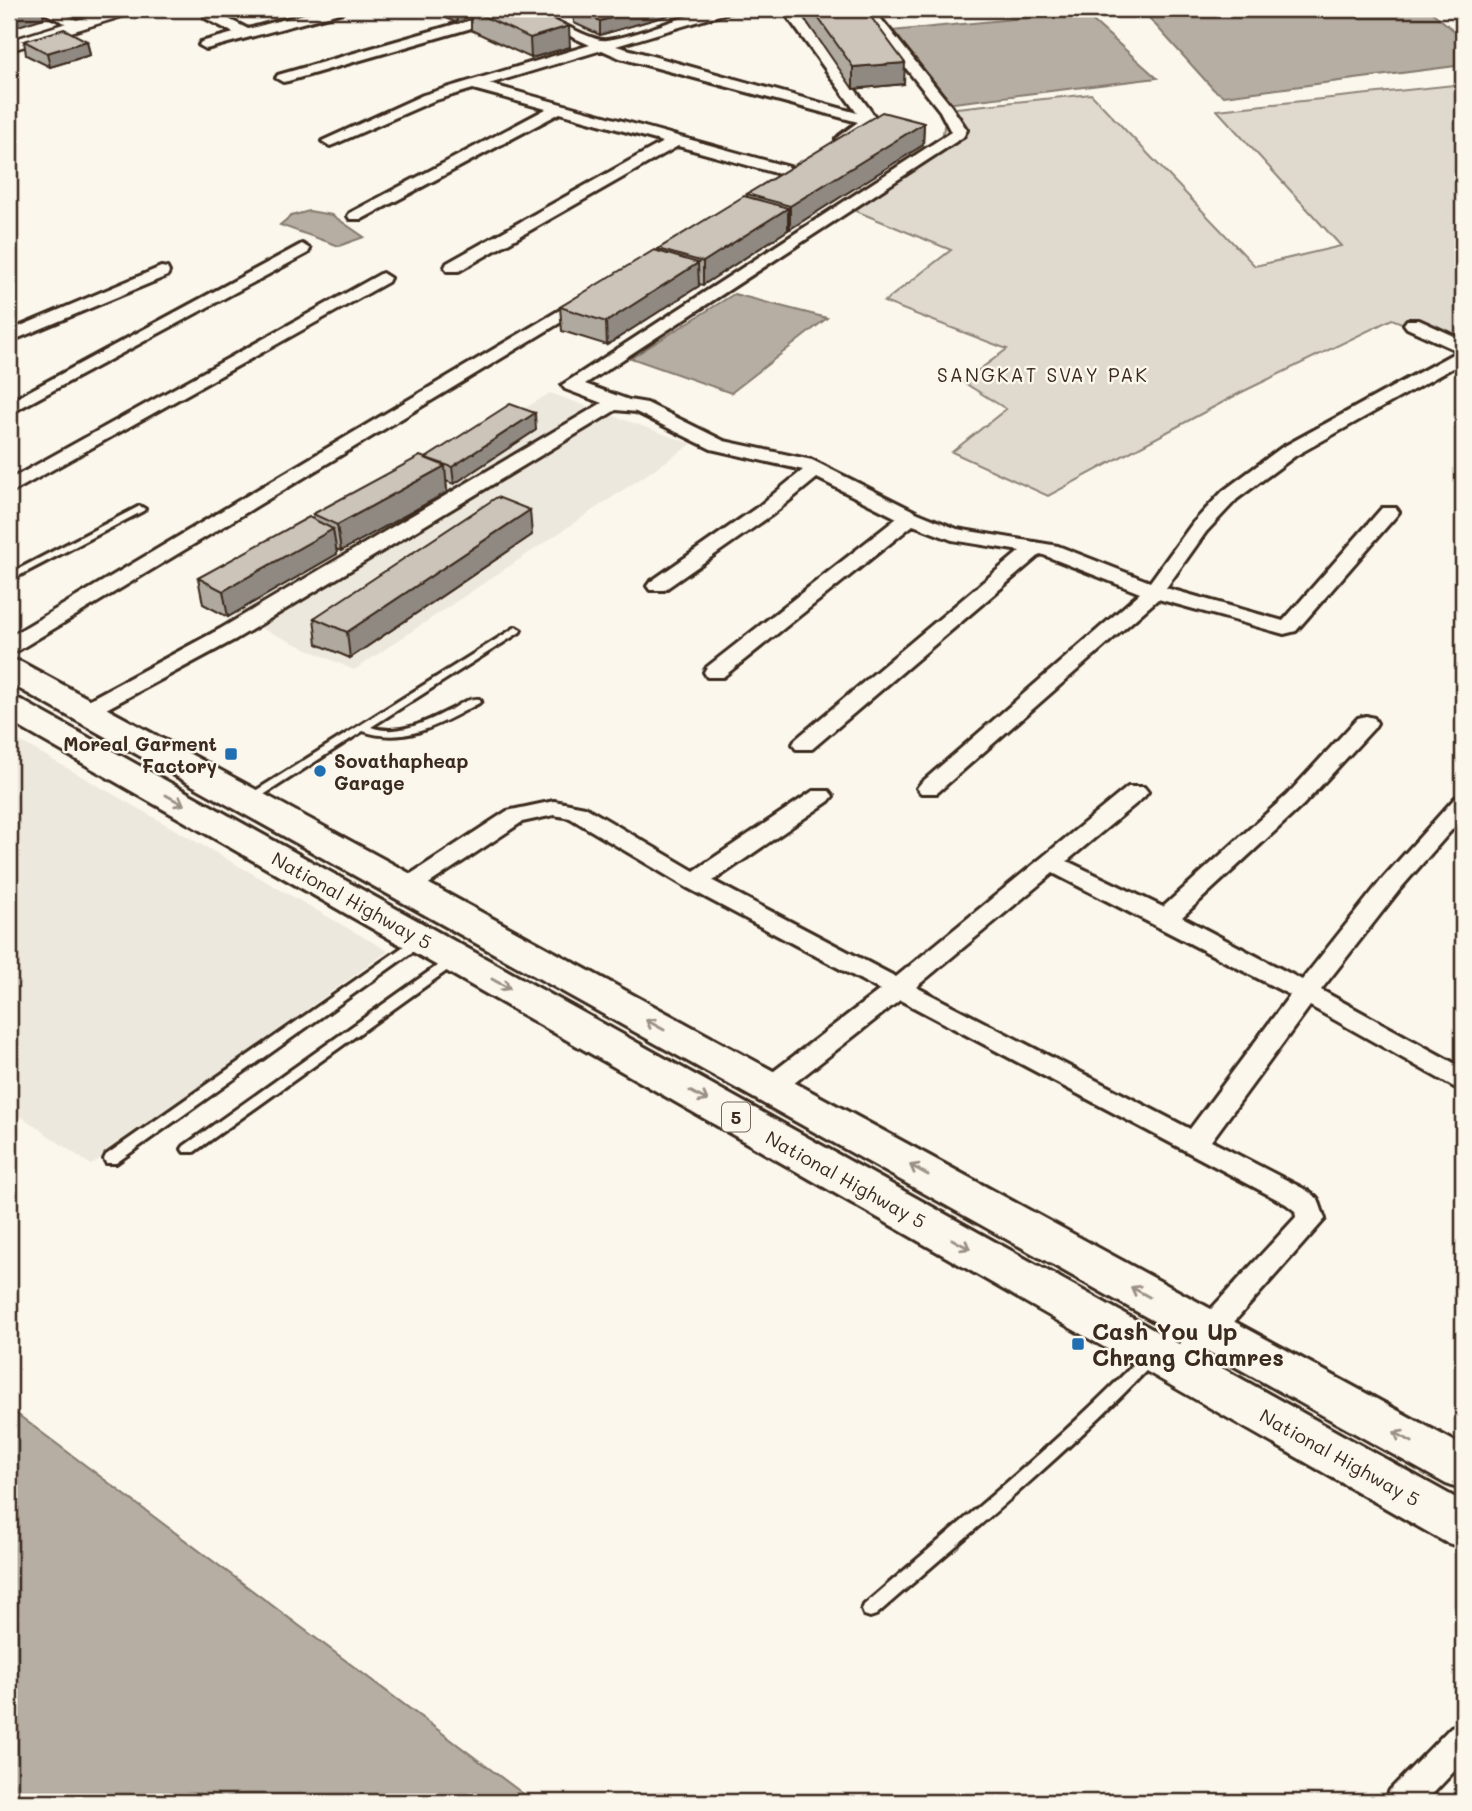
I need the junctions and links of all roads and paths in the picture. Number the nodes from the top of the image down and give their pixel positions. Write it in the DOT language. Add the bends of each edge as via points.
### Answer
graph roads {
  1 [pos="43,9"];
  2 [pos="127,9"];
  3 [pos="338,9"];
  4 [pos="521,9"];
  5 [pos="724,9"];
  6 [pos="789,9"];
  7 [pos="866,9"];
  8 [pos="210,15"];
  9 [pos="78,16"];
  10 [pos="246,34"];
  11 [pos="206,45"];
  12 [pos="9,46"];
  13 [pos="600,47"];
  14 [pos="284,78"];
  15 [pos="474,85"];
  16 [pos="559,108"];
  17 [pos="870,121"];
  18 [pos="330,141"];
  19 [pos="675,141"];
  20 [pos="827,151"];
  21 [pos="771,188"];
  22 [pos="356,216"];
  23 [pos="302,249"];
  24 [pos="453,267"];
  25 [pos="162,272"];
  26 [pos="382,278"];
  27 [pos="604,288"];
  28 [pos="1413,324"];
  29 [pos="9,337"];
  30 [pos="1463,347"];
  31 [pos="1463,355"];
  32 [pos="622,404"];
  33 [pos="9,409"];
  34 [pos="815,470"];
  35 [pos="9,488"];
  36 [pos="140,509"];
  37 [pos="1389,512"];
  38 [pos="911,517"];
  39 [pos="1037,547"];
  40 [pos="9,578"];
  41 [pos="657,586"];
  42 [pos="1154,591"];
  43 [pos="516,630"];
  44 [pos="9,646"];
  45 [pos="9,669"];
  46 [pos="715,672"];
  47 [pos="475,701"];
  48 [pos="9,707"];
  49 [pos="85,711"];
  50 [pos="1366,723"];
  51 [pos="364,728"];
  52 [pos="804,744"];
  53 [pos="139,761"];
  54 [pos="929,788"];
  55 [pos="1136,792"];
  56 [pos="821,796"];
  57 [pos="247,800"];
  58 [pos="1463,803"];
  59 [pos="1051,863"];
  60 [pos="352,879"];
  61 [pos="695,882"];
  62 [pos="406,888"];
  63 [pos="1167,917"];
  64 [pos="439,949"];
  65 [pos="900,987"];
  66 [pos="1307,992"];
  67 [pos="1463,1080"];
  68 [pos="770,1088"];
  69 [pos="1194,1144"];
  70 [pos="189,1149"];
  71 [pos="111,1159"];
  72 [pos="1197,1323"];
  73 [pos="1166,1359"];
  74 [pos="1463,1470"];
  75 [pos="1463,1527"];
  76 [pos="870,1610"];
  77 [pos="1463,1738"];
  78 [pos="1402,1802"];
  1 -- 9 [label="street"];
  2 -- 9 [label="street" via="99,17"];
  3 -- 10 [label="street"];
  4 -- 13 [label="street"];
  4 -- 14 [label="street"];
  5 -- 13 [label="street"];
  6 -- 17 [label="street"];
  7 -- 32 [label="street" via="946,109 958,134 571,385"];
  8 -- 10 [label="street"];
  9 -- 12 [label="street"];
  10 -- 11 [label="street"];
  13 -- 15 [label="street"];
  13 -- 17 [label="street"];
  15 -- 16 [label="street"];
  15 -- 18 [label="street" via="405,106"];
  16 -- 19 [label="street"];
  16 -- 22 [label="street"];
  17 -- 20 [label="street"];
  19 -- 21 [label="street" via="800,170"];
  19 -- 24 [label="street"];
  23 -- 33 [label="street"];
  25 -- 29 [label="street"];
  26 -- 35 [label="street"];
  27 -- 44 [label="street"];
  28 -- 30 [label="street"];
  31 -- 42 [label="street" via="1289,452 1230,495 1199,528"];
  32 -- 34 [label="street" via="640,407 718,445"];
  32 -- 49 [label="street" via="604,409 228,634"];
  34 -- 38 [label="street"];
  34 -- 41 [label="street"];
  36 -- 40 [label="lane"];
  37 -- 42 [label="street" via="1287,628"];
  38 -- 39 [label="street" via="968,538"];
  38 -- 46 [label="street"];
  39 -- 42 [label="street"];
  39 -- 52 [label="street"];
  42 -- 54 [label="street"];
  43 -- 51 [label="lane"];
  45 -- 49 [label="highway, National Highway 5 / 5"];
  47 -- 51 [label="lane" via="404,732 378,735"];
  48 -- 53 [label="highway, National Highway 5 / 5"];
  49 -- 53 [label="highway, National Highway 5 / 5"];
  50 -- 63 [label="street" via="1295,800"];
  51 -- 57 [label="lane"];
  53 -- 57 [label="highway, National Highway 5 / 5"];
  53 -- 60 [label="highway, National Highway 5 / 5, one-way"];
  55 -- 59 [label="street"];
  56 -- 61 [label="street"];
  57 -- 60 [label="highway, National Highway 5 / 5"];
  58 -- 66 [label="street"];
  59 -- 63 [label="street"];
  59 -- 65 [label="street"];
  60 -- 62 [label="highway, National Highway 5 / 5"];
  60 -- 64 [label="highway, National Highway 5 / 5"];
  61 -- 62 [label="street" via="577,812 554,808 515,816"];
  61 -- 65 [label="street"];
  68 -- 62 [label="highway, National Highway 5 / 5, one-way"];
  63 -- 66 [label="street"];
  64 -- 70 [label="lane"];
  64 -- 71 [label="lane"];
  64 -- 73 [label="highway, National Highway 5 / 5, one-way"];
  65 -- 68 [label="street"];
  65 -- 69 [label="street"];
  66 -- 67 [label="street"];
  66 -- 69 [label="street"];
  72 -- 68 [label="highway, National Highway 5 / 5, one-way"];
  69 -- 72 [label="street" via="1296,1197 1308,1206 1311,1219"];
  72 -- 73 [label="street"];
  74 -- 72 [label="highway, National Highway 5 / 5, one-way"];
  73 -- 75 [label="highway, National Highway 5 / 5"];
  73 -- 76 [label="lane" via="1074,1432"];
  77 -- 78 [label="street"];
}
